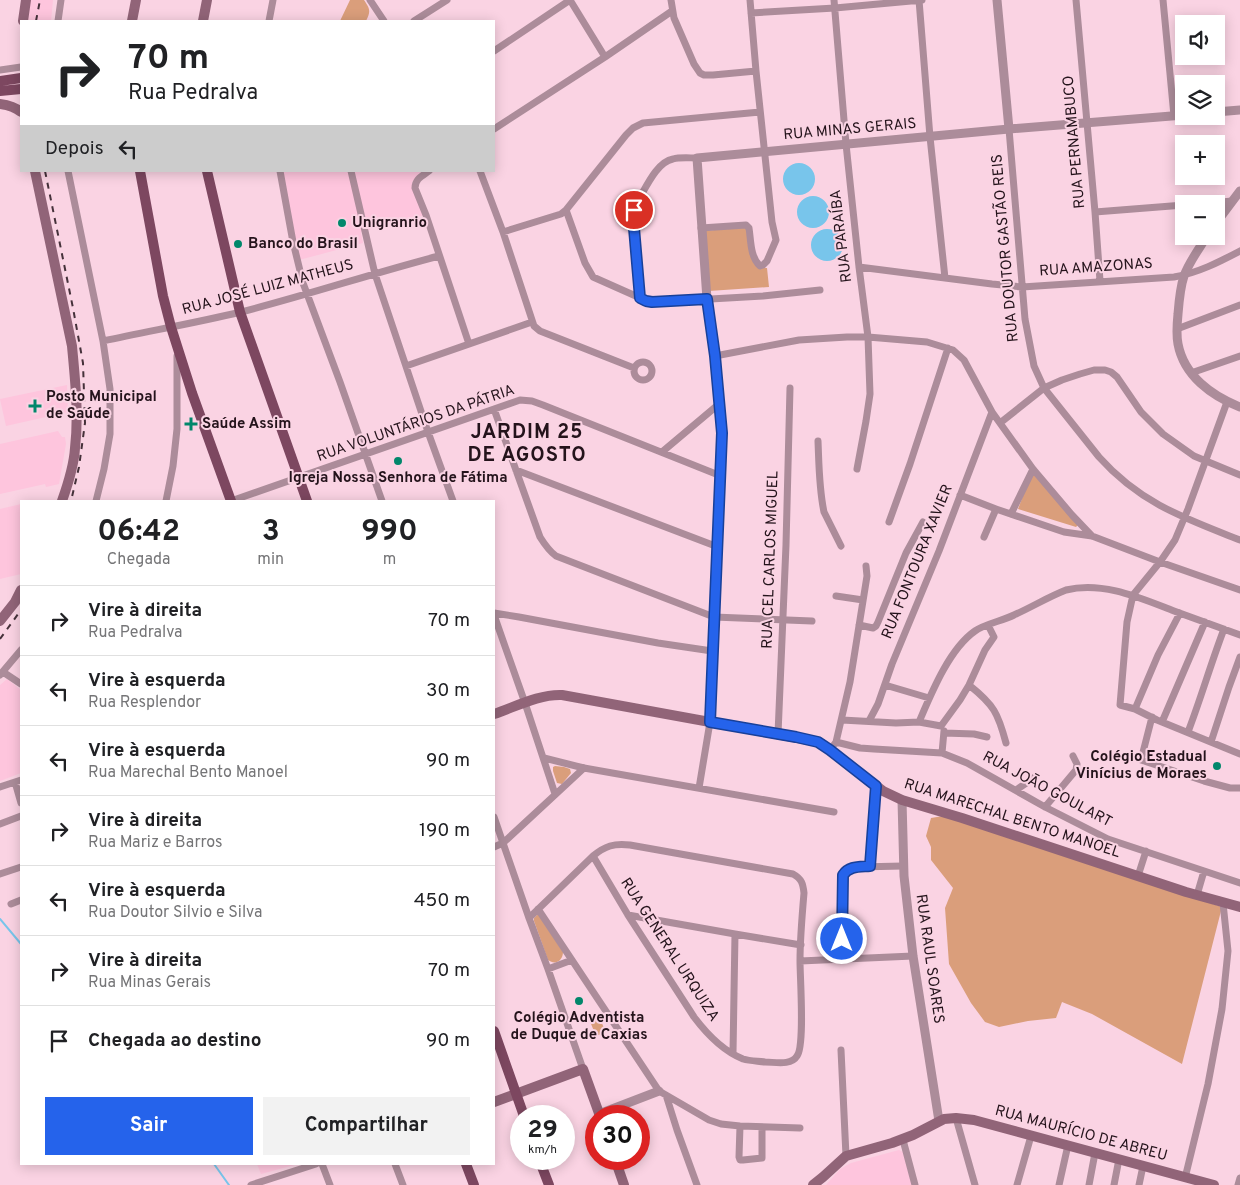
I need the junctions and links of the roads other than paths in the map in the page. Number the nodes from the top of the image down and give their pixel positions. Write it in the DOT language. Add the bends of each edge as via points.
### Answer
graph roads {
  1 [pos="26,0"];
  2 [pos="61,0"];
  3 [pos="136,0"];
  4 [pos="207,0"];
  5 [pos="273,0"];
  6 [pos="370,0"];
  7 [pos="447,0"];
  8 [pos="570,0"];
  9 [pos="670,0"];
  10 [pos="750,0"];
  11 [pos="920,0"];
  12 [pos="997,0"];
  13 [pos="1076,0"];
  14 [pos="1163,0"];
  15 [pos="834,4"];
  16 [pos="672,11"];
  17 [pos="751,13"];
  18 [pos="23,20"];
  19 [pos="58,20"];
  20 [pos="132,20"];
  21 [pos="203,20"];
  22 [pos="269,20"];
  23 [pos="383,20"];
  24 [pos="416,20"];
  25 [pos="495,50"];
  26 [pos="604,57"];
  27 [pos="20,67"];
  28 [pos="0,70"];
  29 [pos="756,72"];
  30 [pos="20,78"];
  31 [pos="0,81"];
  32 [pos="20,89"];
  33 [pos="0,91"];
  34 [pos="0,104"];
  35 [pos="1240,110"];
  36 [pos="20,111"];
  37 [pos="1225,111"];
  38 [pos="760,112"];
  39 [pos="1174,116"];
  40 [pos="1087,123"];
  41 [pos="495,128"];
  42 [pos="1009,130"];
  43 [pos="930,137"];
  44 [pos="846,144"];
  45 [pos="765,152"];
  46 [pos="697,158"];
  47 [pos="35,172"];
  48 [pos="68,172"];
  49 [pos="140,172"];
  50 [pos="207,172"];
  51 [pos="280,172"];
  52 [pos="351,172"];
  53 [pos="428,172"];
  54 [pos="480,172"];
  55 [pos="1240,191"];
  56 [pos="1232,201"];
  57 [pos="1225,202"];
  58 [pos="1175,206"];
  59 [pos="566,210"];
  60 [pos="1225,211"];
  61 [pos="1095,212"];
  62 [pos="702,228"];
  63 [pos="503,232"];
  64 [pos="1202,245"];
  65 [pos="1240,251"];
  66 [pos="439,256"];
  67 [pos="859,267"];
  68 [pos="375,274"];
  69 [pos="1184,275"];
  70 [pos="945,278"];
  71 [pos="1100,281"];
  72 [pos="1022,287"];
  73 [pos="820,290"];
  74 [pos="307,294"];
  75 [pos="640,298"];
  76 [pos="707,299"];
  77 [pos="1240,305"];
  78 [pos="240,312"];
  79 [pos="532,322"];
  80 [pos="171,327"];
  81 [pos="1177,329"];
  82 [pos="868,337"];
  83 [pos="103,341"];
  84 [pos="469,344"];
  85 [pos="948,348"];
  86 [pos="177,351"];
  87 [pos="715,356"];
  88 [pos="1240,356"];
  89 [pos="406,366"];
  90 [pos="634,368"];
  91 [pos="1191,373"];
  92 [pos="790,388"];
  93 [pos="1044,388"];
  94 [pos="1227,402"];
  95 [pos="719,404"];
  96 [pos="1240,407"];
  97 [pos="494,409"];
  98 [pos="992,412"];
  99 [pos="1000,423"];
  100 [pos="428,432"];
  101 [pos="818,441"];
  102 [pos="662,452"];
  103 [pos="365,455"];
  104 [pos="1205,461"];
  105 [pos="857,469"];
  106 [pos="1033,469"];
  107 [pos="516,470"];
  108 [pos="1240,475"];
  109 [pos="721,476"];
  110 [pos="299,478"];
  111 [pos="960,495"];
  112 [pos="62,500"];
  113 [pos="96,500"];
  114 [pos="166,500"];
  115 [pos="231,500"];
  116 [pos="234,500"];
  117 [pos="307,500"];
  118 [pos="382,500"];
  119 [pos="453,500"];
  120 [pos="996,509"];
  121 [pos="1011,514"];
  122 [pos="1184,518"];
  123 [pos="889,522"];
  124 [pos="923,522"];
  125 [pos="1092,536"];
  126 [pos="984,537"];
  127 [pos="1240,540"];
  128 [pos="842,546"];
  129 [pos="718,547"];
  130 [pos="1160,562"];
  131 [pos="866,566"];
  132 [pos="1240,590"];
  133 [pos="20,592"];
  134 [pos="1133,594"];
  135 [pos="836,596"];
  136 [pos="863,600"];
  137 [pos="1180,613"];
  138 [pos="495,614"];
  139 [pos="495,617"];
  140 [pos="714,617"];
  141 [pos="783,620"];
  142 [pos="0,621"];
  143 [pos="812,621"];
  144 [pos="1205,622"];
  145 [pos="859,625"];
  146 [pos="988,625"];
  147 [pos="1224,629"];
  148 [pos="1240,635"];
  149 [pos="20,651"];
  150 [pos="712,651"];
  151 [pos="1240,657"];
  152 [pos="2,673"];
  153 [pos="20,683"];
  154 [pos="885,685"];
  155 [pos="969,685"];
  156 [pos="929,698"];
  157 [pos="525,703"];
  158 [pos="1135,709"];
  159 [pos="495,714"];
  160 [pos="1152,717"];
  161 [pos="842,720"];
  162 [pos="869,721"];
  163 [pos="710,722"];
  164 [pos="919,722"];
  165 [pos="1162,722"];
  166 [pos="941,726"];
  167 [pos="1188,732"];
  168 [pos="944,733"];
  169 [pos="778,734"];
  170 [pos="987,737"];
  171 [pos="1211,742"];
  172 [pos="1006,743"];
  173 [pos="833,746"];
  174 [pos="1239,751"];
  175 [pos="942,753"];
  176 [pos="1073,756"];
  177 [pos="544,758"];
  178 [pos="584,768"];
  179 [pos="1035,777"];
  180 [pos="18,781"];
  181 [pos="876,786"];
  182 [pos="0,787"];
  183 [pos="699,788"];
  184 [pos="1240,788"];
  185 [pos="1016,790"];
  186 [pos="555,794"];
  187 [pos="20,796"];
  188 [pos="902,800"];
  189 [pos="1045,807"];
  190 [pos="834,812"];
  191 [pos="20,816"];
  192 [pos="495,820"];
  193 [pos="0,824"];
  194 [pos="503,843"];
  195 [pos="495,847"];
  196 [pos="1146,850"];
  197 [pos="593,856"];
  198 [pos="870,866"];
  199 [pos="903,866"];
  200 [pos="20,867"];
  201 [pos="1204,871"];
  202 [pos="0,874"];
  203 [pos="1138,876"];
  204 [pos="1240,883"];
  205 [pos="1197,895"];
  206 [pos="20,900"];
  207 [pos="1223,903"];
  208 [pos="11,904"];
  209 [pos="1240,906"];
  210 [pos="538,909"];
  211 [pos="628,915"];
  212 [pos="529,918"];
  213 [pos="735,934"];
  214 [pos="801,945"];
  215 [pos="913,956"];
  216 [pos="842,959"];
  217 [pos="572,960"];
  218 [pos="800,961"];
  219 [pos="548,969"];
  220 [pos="495,1034"];
  221 [pos="841,1050"];
  222 [pos="733,1053"];
  223 [pos="583,1069"];
  224 [pos="662,1093"];
  225 [pos="516,1094"];
  226 [pos="495,1102"];
  227 [pos="520,1105"];
  228 [pos="596,1105"];
  229 [pos="628,1105"];
  230 [pos="956,1118"];
  231 [pos="939,1121"];
  232 [pos="740,1126"];
  233 [pos="762,1127"];
  234 [pos="800,1128"];
  235 [pos="1031,1136"];
  236 [pos="902,1140"];
  237 [pos="1068,1146"];
  238 [pos="1095,1153"];
  239 [pos="846,1156"];
  240 [pos="1120,1159"];
  241 [pos="313,1165"];
  242 [pos="322,1165"];
  243 [pos="395,1165"];
  244 [pos="466,1165"];
  245 [pos="1143,1166"];
  246 [pos="543,1170"];
  247 [pos="619,1170"];
  248 [pos="1185,1178"];
  249 [pos="1240,1178"];
  250 [pos="1198,1183"];
  251 [pos="251,1185"];
  252 [pos="330,1185"];
  253 [pos="403,1185"];
  254 [pos="474,1185"];
  255 [pos="549,1185"];
  256 [pos="624,1185"];
  257 [pos="697,1185"];
  258 [pos="813,1185"];
  259 [pos="915,1185"];
  260 [pos="975,1185"];
  261 [pos="1017,1185"];
  262 [pos="1059,1185"];
  263 [pos="1089,1185"];
  264 [pos="1114,1185"];
  265 [pos="1139,1185"];
  266 [pos="1214,1185"];
  267 [pos="1238,1185"];
  1 -- 18 [label="main road"];
  2 -- 19 [label="street"];
  3 -- 20 [label="main road"];
  4 -- 21 [label="main road"];
  5 -- 22 [label="street"];
  6 -- 23 [label="street"];
  7 -- 24 [label="street"];
  8 -- 25 [label="street"];
  8 -- 26 [label="street"];
  9 -- 16 [label="street"];
  10 -- 17 [label="street"];
  11 -- 15 [label="street"];
  11 -- 43 [label="street"];
  12 -- 42 [label="street, RUA DOUTOR GASTÃO REIS"];
  13 -- 40 [label="street, RUA PERNAMBUCO"];
  14 -- 39 [label="street"];
  15 -- 17 [label="street"];
  15 -- 44 [label="street, RUA PARAÍBA"];
  16 -- 26 [label="street"];
  16 -- 29 [label="street" via="694,64 704,75"];
  17 -- 29 [label="street"];
  26 -- 41 [label="street"];
  27 -- 28 [label="street"];
  29 -- 38 [label="street"];
  30 -- 31 [label="main road"];
  32 -- 33 [label="main road"];
  34 -- 36 [label="main road"];
  35 -- 37 [label="street"];
  38 -- 45 [label="street"];
  38 -- 59 [label="street" via="649,122 638,126 626,135"];
  39 -- 40 [label="street, RUA MINAS GERAIS"];
  40 -- 42 [label="street, RUA MINAS GERAIS"];
  40 -- 61 [label="street, RUA PERNAMBUCO"];
  42 -- 43 [label="street, RUA MINAS GERAIS"];
  42 -- 72 [label="street, RUA DOUTOR GASTÃO REIS"];
  43 -- 44 [label="street, RUA MINAS GERAIS"];
  43 -- 70 [label="street"];
  44 -- 45 [label="street, RUA MINAS GERAIS"];
  44 -- 67 [label="street, RUA PARAÍBA"];
  45 -- 46 [label="street, RUA MINAS GERAIS"];
  45 -- 62 [label="street" via="776,240 763,266 754,259 746,225"];
  46 -- 62 [label="street"];
  46 -- 75 [label="street, RUA MINAS GERAIS" via="673,158 664,163 636,204 634,228"];
  47 -- 112 [label="main road" via="75,372 76,448"];
  48 -- 83 [label="street"];
  49 -- 80 [label="main road"];
  50 -- 78 [label="main road"];
  51 -- 74 [label="street"];
  52 -- 68 [label="street"];
  53 -- 66 [label="street" via="417,180 415,188"];
  54 -- 63 [label="street"];
  55 -- 56 [label="street"];
  56 -- 57 [label="street"];
  56 -- 60 [label="street"];
  58 -- 61 [label="street"];
  59 -- 63 [label="street" via="556,217"];
  59 -- 75 [label="street" via="593,277"];
  61 -- 71 [label="street, RUA PERNAMBUCO"];
  62 -- 76 [label="street"];
  63 -- 79 [label="street"];
  64 -- 69 [label="street"];
  65 -- 69 [label="street, RUA AMAZONAS"];
  66 -- 68 [label="street, RUA JOSÉ LUIZ MATHEUS"];
  66 -- 84 [label="street"];
  67 -- 70 [label="street, RUA AMAZONAS"];
  67 -- 82 [label="street, RUA PARAÍBA"];
  68 -- 74 [label="street, RUA JOSÉ LUIZ MATHEUS"];
  68 -- 89 [label="street"];
  69 -- 71 [label="street, RUA AMAZONAS"];
  69 -- 81 [label="street"];
  70 -- 72 [label="street, RUA AMAZONAS"];
  71 -- 72 [label="street, RUA AMAZONAS"];
  72 -- 93 [label="street, RUA DOUTOR GASTÃO REIS" via="1031,357"];
  73 -- 76 [label="street"];
  74 -- 78 [label="street, RUA JOSÉ LUIZ MATHEUS"];
  74 -- 103 [label="street"];
  75 -- 76 [label="street" via="652,302"];
  76 -- 87 [label="street"];
  77 -- 81 [label="street"];
  78 -- 80 [label="street, RUA JOSÉ LUIZ MATHEUS"];
  78 -- 110 [label="main road"];
  79 -- 84 [label="street"];
  79 -- 90 [label="street" via="540,331"];
  80 -- 83 [label="street, RUA JOSÉ LUIZ MATHEUS"];
  80 -- 86 [label="main road"];
  81 -- 91 [label="street" via="1178,345"];
  82 -- 85 [label="street" via="927,342"];
  82 -- 87 [label="street" via="811,339"];
  82 -- 105 [label="street, RUA PARAÍBA" via="870,394"];
  83 -- 113 [label="street" via="110,389 110,434"];
  84 -- 89 [label="street"];
  85 -- 98 [label="street" via="964,360"];
  85 -- 123 [label="street"];
  86 -- 114 [label="street" via="177,429"];
  86 -- 115 [label="main road"];
  87 -- 95 [label="street"];
  88 -- 91 [label="street"];
  89 -- 100 [label="street"];
  91 -- 94 [label="street"];
  92 -- 141 [label="street, RUA CEL CARLOS MIGUEL"];
  93 -- 99 [label="street"];
  93 -- 104 [label="street" via="1094,370 1112,372 1152,424 1184,450"];
  93 -- 122 [label="street, RUA DOUTOR GASTÃO REIS" via="1118,476 1142,496"];
  94 -- 96 [label="street"];
  94 -- 104 [label="street"];
  95 -- 102 [label="street"];
  95 -- 109 [label="street"];
  97 -- 100 [label="street, RUA VOLUNTÁRIOS DA PÁTRIA"];
  97 -- 102 [label="street, RUA VOLUNTÁRIOS DA PÁTRIA" via="520,400 532,402"];
  97 -- 107 [label="street"];
  98 -- 99 [label="street"];
  98 -- 111 [label="street, RUA FONTOURA XAVIER"];
  99 -- 106 [label="street"];
  100 -- 103 [label="street, RUA VOLUNTÁRIOS DA PÁTRIA"];
  100 -- 119 [label="street"];
  101 -- 128 [label="street" via="824,512"];
  102 -- 109 [label="street, RUA VOLUNTÁRIOS DA PÁTRIA"];
  103 -- 110 [label="street, RUA VOLUNTÁRIOS DA PÁTRIA"];
  103 -- 118 [label="street"];
  104 -- 108 [label="street"];
  104 -- 122 [label="street"];
  106 -- 121 [label="street"];
  106 -- 125 [label="street"];
  107 -- 129 [label="street"];
  107 -- 140 [label="street" via="540,537 556,556"];
  109 -- 129 [label="street"];
  110 -- 116 [label="street, RUA VOLUNTÁRIOS DA PÁTRIA"];
  110 -- 117 [label="main road"];
  111 -- 120 [label="street"];
  111 -- 154 [label="street, RUA FONTOURA XAVIER"];
  120 -- 121 [label="street"];
  120 -- 126 [label="street"];
  121 -- 125 [label="street" via="1064,532"];
  122 -- 127 [label="street, RUA DOUTOR GASTÃO REIS"];
  122 -- 130 [label="street" via="1175,540"];
  124 -- 145 [label="street" via="906,553 876,626"];
  125 -- 130 [label="street"];
  129 -- 140 [label="street"];
  130 -- 132 [label="street"];
  130 -- 134 [label="street"];
  131 -- 136 [label="street"];
  133 -- 142 [label="main road"];
  134 -- 137 [label="street"];
  134 -- 146 [label="street" via="1092,587 1076,588"];
  134 -- 158 [label="street" via="1127,622 1120,705"];
  135 -- 136 [label="street"];
  136 -- 145 [label="street"];
  137 -- 144 [label="street"];
  137 -- 158 [label="street"];
  138 -- 150 [label="street"];
  139 -- 157 [label="street"];
  140 -- 141 [label="street"];
  140 -- 150 [label="street"];
  141 -- 143 [label="street"];
  141 -- 169 [label="street, RUA CEL CARLOS MIGUEL"];
  144 -- 147 [label="street"];
  144 -- 165 [label="street"];
  145 -- 161 [label="street"];
  146 -- 155 [label="street" via="994,636"];
  146 -- 156 [label="street" via="976,630 961,644"];
  147 -- 148 [label="street"];
  147 -- 167 [label="street"];
  149 -- 152 [label="street"];
  150 -- 163 [label="street"];
  151 -- 171 [label="street"];
  152 -- 153 [label="street"];
  154 -- 156 [label="street"];
  154 -- 162 [label="street, RUA FONTOURA XAVIER"];
  155 -- 166 [label="street"];
  155 -- 172 [label="street" via="992,706"];
  156 -- 164 [label="street"];
  157 -- 159 [label="main road, RUA MARECHAL BENTO MANOEL"];
  157 -- 163 [label="main road, RUA MARECHAL BENTO MANOEL" via="562,695"];
  157 -- 177 [label="street"];
  158 -- 160 [label="street"];
  160 -- 165 [label="street"];
  160 -- 184 [label="street" via="1141,760 1204,781"];
  161 -- 162 [label="street"];
  161 -- 173 [label="street"];
  162 -- 164 [label="street"];
  163 -- 169 [label="main road, RUA MARECHAL BENTO MANOEL"];
  163 -- 183 [label="street"];
  164 -- 166 [label="street"];
  165 -- 167 [label="street"];
  166 -- 168 [label="street"];
  167 -- 171 [label="street"];
  168 -- 170 [label="street"];
  168 -- 175 [label="street"];
  169 -- 173 [label="main road, RUA MARECHAL BENTO MANOEL"];
  171 -- 174 [label="street"];
  173 -- 175 [label="street, RUA JOĀO GOULART"];
  173 -- 181 [label="main road, RUA MARECHAL BENTO MANOEL"];
  175 -- 185 [label="street, RUA JOĀO GOULART"];
  176 -- 189 [label="street" via="1076,770"];
  177 -- 178 [label="street"];
  177 -- 186 [label="street"];
  178 -- 183 [label="street"];
  178 -- 186 [label="street"];
  179 -- 185 [label="street"];
  180 -- 182 [label="street"];
  180 -- 187 [label="street"];
  181 -- 188 [label="main road, RUA MARECHAL BENTO MANOEL"];
  181 -- 198 [label="street"];
  183 -- 190 [label="street"];
  185 -- 189 [label="street, RUA JOĀO GOULART"];
  186 -- 194 [label="street"];
  188 -- 199 [label="street, RUA RAUL SOARES"];
  188 -- 203 [label="main road, RUA MARECHAL BENTO MANOEL"];
  189 -- 196 [label="street, RUA JOĀO GOULART" via="1108,839"];
  191 -- 193 [label="street"];
  192 -- 194 [label="street"];
  194 -- 195 [label="street"];
  194 -- 212 [label="street"];
  196 -- 201 [label="street, RUA JOĀO GOULART"];
  196 -- 203 [label="street"];
  197 -- 210 [label="street"];
  197 -- 211 [label="street, RUA GENERAL URQUIZA"];
  197 -- 214 [label="street, RUA GENERAL URQUIZA" via="610,845 619,844 793,874 802,882 804,893"];
  198 -- 199 [label="street"];
  198 -- 216 [label="street" via="851,868 843,875"];
  199 -- 215 [label="street, RUA RAUL SOARES"];
  200 -- 202 [label="street"];
  201 -- 204 [label="street, RUA JOĀO GOULART"];
  201 -- 205 [label="street"];
  203 -- 205 [label="main road, RUA MARECHAL BENTO MANOEL"];
  205 -- 207 [label="main road, RUA MARECHAL BENTO MANOEL"];
  206 -- 208 [label="street"];
  207 -- 209 [label="main road, RUA MARECHAL BENTO MANOEL"];
  207 -- 248 [label="street" via="1228,951 1222,1009"];
  210 -- 212 [label="street"];
  210 -- 217 [label="street"];
  211 -- 213 [label="street"];
  211 -- 222 [label="street, RUA GENERAL URQUIZA" via="694,1017 716,1042"];
  212 -- 219 [label="street"];
  213 -- 214 [label="street"];
  213 -- 222 [label="street"];
  214 -- 218 [label="street, RUA GENERAL URQUIZA"];
  215 -- 216 [label="street"];
  215 -- 231 [label="street, RUA RAUL SOARES"];
  216 -- 218 [label="street"];
  217 -- 219 [label="street"];
  217 -- 224 [label="street"];
  218 -- 222 [label="street, RUA GENERAL URQUIZA" via="801,1037 796,1058 786,1062 754,1061"];
  219 -- 223 [label="street"];
  220 -- 225 [label="main road"];
  221 -- 239 [label="street"];
  223 -- 225 [label="main road"];
  223 -- 228 [label="main road"];
  224 -- 229 [label="street"];
  224 -- 232 [label="street" via="709,1120"];
  224 -- 257 [label="street"];
  225 -- 226 [label="main road"];
  225 -- 227 [label="main road"];
  230 -- 231 [label="main road, RUA MAURÍCIO DE ABREU"];
  230 -- 235 [label="main road, RUA MAURÍCIO DE ABREU"];
  230 -- 260 [label="street"];
  231 -- 236 [label="main road"];
  232 -- 233 [label="street"];
  232 -- 233 [label="street" via="740,1160 762,1158"];
  233 -- 234 [label="street"];
  235 -- 237 [label="main road, RUA MAURÍCIO DE ABREU"];
  235 -- 261 [label="street"];
  236 -- 239 [label="main road"];
  236 -- 259 [label="street"];
  237 -- 238 [label="main road, RUA MAURÍCIO DE ABREU"];
  237 -- 262 [label="street"];
  238 -- 240 [label="main road, RUA MAURÍCIO DE ABREU"];
  238 -- 263 [label="street"];
  239 -- 258 [label="main road"];
  240 -- 245 [label="main road, RUA MAURÍCIO DE ABREU"];
  240 -- 264 [label="street"];
  241 -- 251 [label="street"];
  242 -- 252 [label="street"];
  243 -- 253 [label="street"];
  244 -- 254 [label="main road"];
  245 -- 248 [label="main road, RUA MAURÍCIO DE ABREU"];
  245 -- 265 [label="street"];
  246 -- 255 [label="main road"];
  247 -- 256 [label="main road"];
  248 -- 250 [label="main road, RUA MAURÍCIO DE ABREU"];
  249 -- 267 [label="street"];
  250 -- 266 [label="main road, RUA MAURÍCIO DE ABREU"];
}
